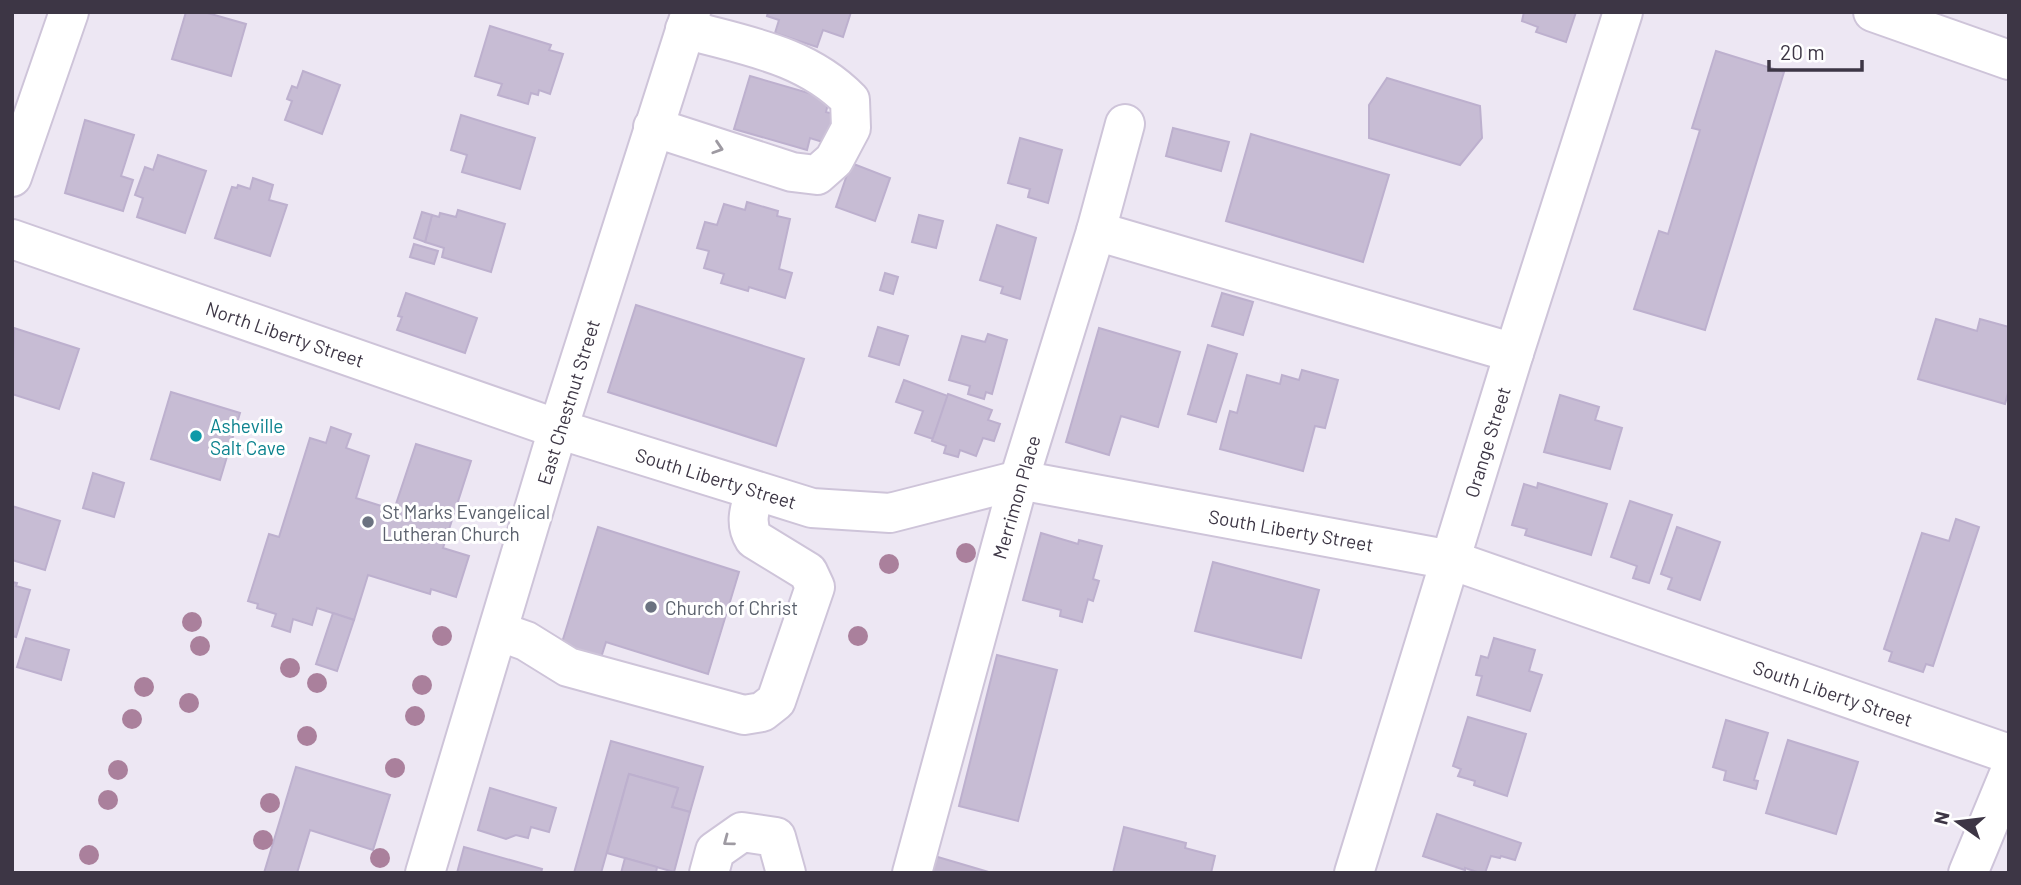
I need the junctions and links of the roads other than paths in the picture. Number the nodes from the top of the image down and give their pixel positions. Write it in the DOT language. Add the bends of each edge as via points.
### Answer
graph roads {
  1 [pos="69,12"];
  2 [pos="1623,12"];
  3 [pos="1873,12"];
  4 [pos="699,27"];
  5 [pos="2009,60"];
  6 [pos="1125,124"];
  7 [pos="653,127"];
  8 [pos="12,177"];
  9 [pos="1096,231"];
  10 [pos="12,239"];
  11 [pos="1514,353"];
  12 [pos="558,429"];
  13 [pos="1019,480"];
  14 [pos="755,491"];
  15 [pos="1451,560"];
  16 [pos="498,631"];
  17 [pos="2009,754"];
  18 [pos="2009,774"];
  19 [pos="425,873"];
  20 [pos="709,873"];
  21 [pos="786,873"];
  22 [pos="912,873"];
  23 [pos="1354,873"];
  24 [pos="1968,873"];
  1 -- 8 [label="street"];
  2 -- 11 [label="street, Orange Street"];
  3 -- 5 [label="street"];
  4 -- 7 [label="street, East Chestnut Street"];
  7 -- 4 [label="street, one-way" via="792,172 817,175 834,160 851,128 850,100 833,83 792,59"];
  6 -- 9 [label="street, Merrimon Place"];
  7 -- 12 [label="street, East Chestnut Street"];
  9 -- 11 [label="street"];
  9 -- 13 [label="street, Merrimon Place"];
  10 -- 12 [label="street, North Liberty Street"];
  11 -- 15 [label="street, Orange Street"];
  12 -- 14 [label="street, South Liberty Street"];
  12 -- 16 [label="street, East Chestnut Street"];
  13 -- 14 [label="street, South Liberty Street" via="890,513 812,508"];
  13 -- 15 [label="street, South Liberty Street"];
  13 -- 22 [label="street, Merrimon Place"];
  14 -- 16 [label="street" via="748,530 808,572 815,587 776,701 762,712 744,715 568,667 526,641"];
  15 -- 17 [label="street, South Liberty Street"];
  15 -- 23 [label="street, Orange Street"];
  16 -- 19 [label="street, East Chestnut Street"];
  18 -- 24 [label="street"];
  21 -- 20 [label="street, one-way" via="776,838 741,832 715,852"];
}
